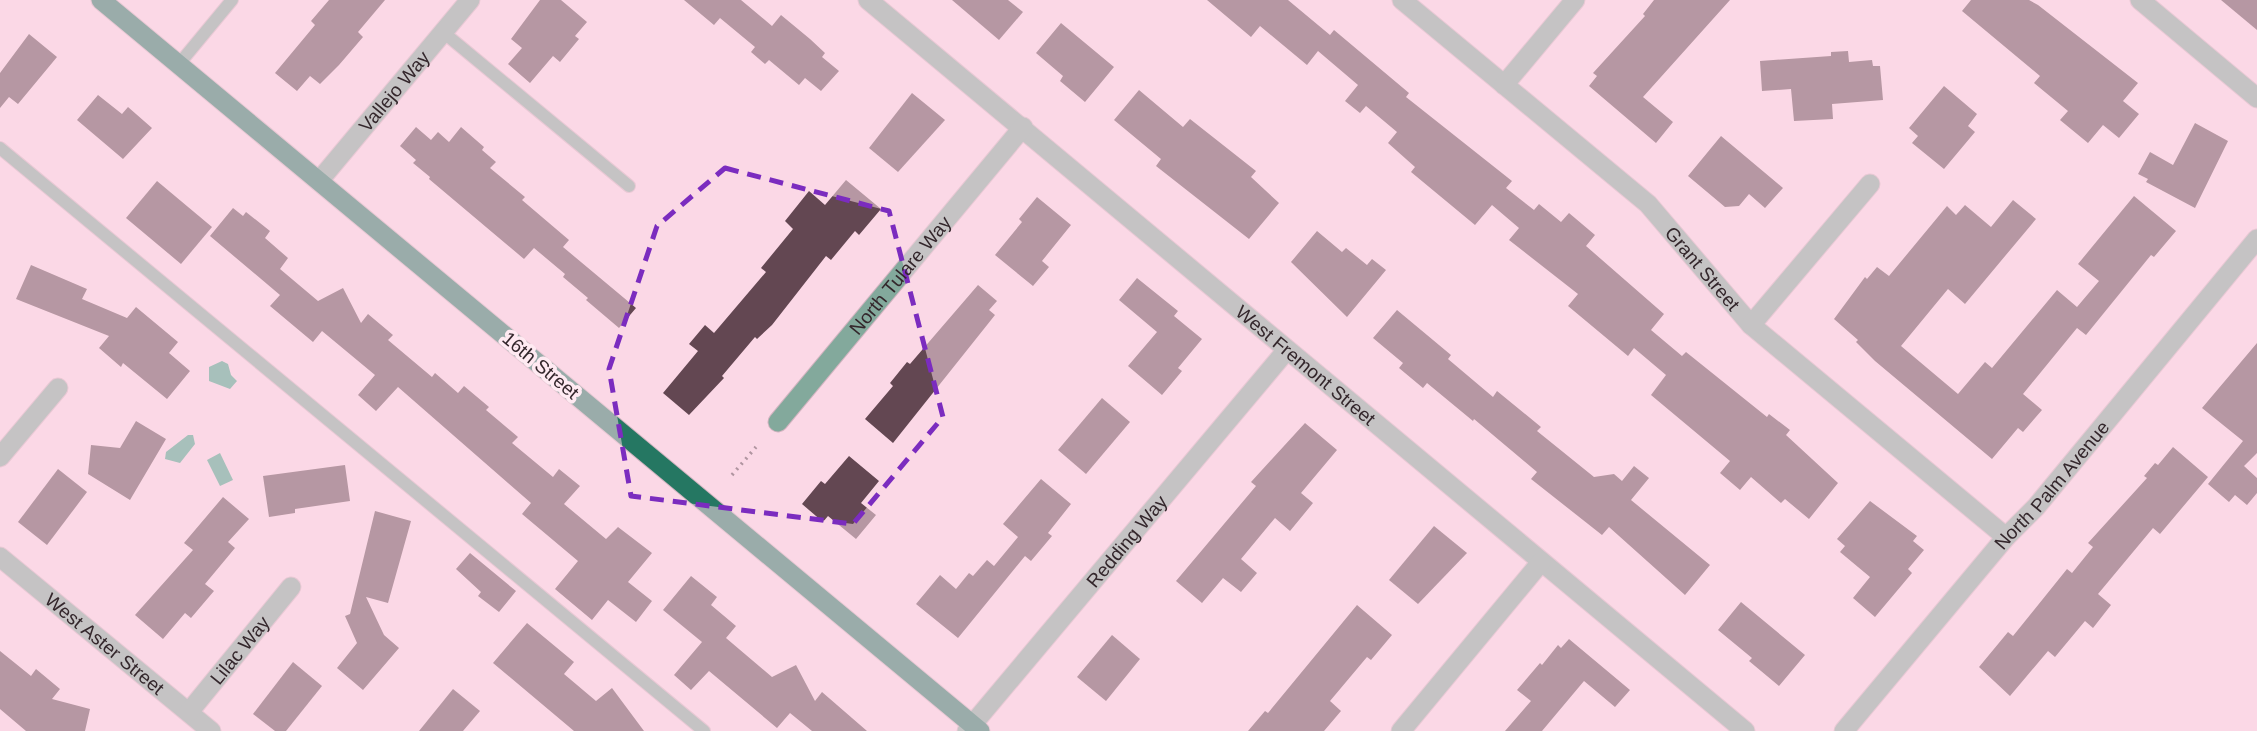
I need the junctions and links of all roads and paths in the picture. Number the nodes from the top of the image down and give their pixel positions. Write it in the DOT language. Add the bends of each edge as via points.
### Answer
graph roads {
  1 [pos="101,0"];
  2 [pos="232,0"];
  3 [pos="470,0"];
  4 [pos="868,0"];
  5 [pos="1402,0"];
  6 [pos="1574,0"];
  7 [pos="2140,0"];
  8 [pos="443,32"];
  9 [pos="179,64"];
  10 [pos="1504,85"];
  11 [pos="2257,98"];
  12 [pos="1023,127"];
  13 [pos="0,148"];
  14 [pos="319,181"];
  15 [pos="1870,184"];
  16 [pos="629,186"];
  17 [pos="2257,239"];
  18 [pos="1751,326"];
  19 [pos="1286,351"];
  20 [pos="58,388"];
  21 [pos="778,422"];
  22 [pos="756,447"];
  23 [pos="0,457"];
  24 [pos="732,475"];
  25 [pos="2006,537"];
  26 [pos="0,557"];
  27 [pos="1541,562"];
  28 [pos="291,587"];
  29 [pos="189,712"];
  30 [pos="974,729"];
  31 [pos="211,731"];
  32 [pos="704,731"];
  33 [pos="1401,731"];
  34 [pos="1745,731"];
  35 [pos="1844,731"];
  1 -- 9 [label="main road, 16th Street"];
  2 -- 9 [label="lane"];
  3 -- 8 [label="street, Vallejo Way"];
  4 -- 12 [label="street, West Fremont Street"];
  5 -- 10 [label="street, Grant Street"];
  6 -- 10 [label="street"];
  7 -- 11 [label="street"];
  8 -- 14 [label="street, Vallejo Way"];
  8 -- 16 [label="lane"];
  9 -- 14 [label="main road, 16th Street"];
  10 -- 18 [label="street, Grant Street" via="1648,204"];
  12 -- 19 [label="street, West Fremont Street"];
  12 -- 21 [label="street, North Tulare Way"];
  13 -- 32 [label="lane"];
  14 -- 30 [label="main road, 16th Street"];
  15 -- 18 [label="street"];
  17 -- 25 [label="street, North Palm Avenue" via="2036,507"];
  18 -- 25 [label="street, Grant Street"];
  19 -- 27 [label="street, West Fremont Street"];
  19 -- 30 [label="street, Redding Way"];
  20 -- 23 [label="street"];
  22 -- 24 [label="path"];
  25 -- 35 [label="street, North Palm Avenue"];
  26 -- 29 [label="street, West Aster Street"];
  27 -- 33 [label="street"];
  27 -- 34 [label="street, West Fremont Street"];
  28 -- 29 [label="street, Lilac Way"];
  29 -- 31 [label="street, West Aster Street"];
}
